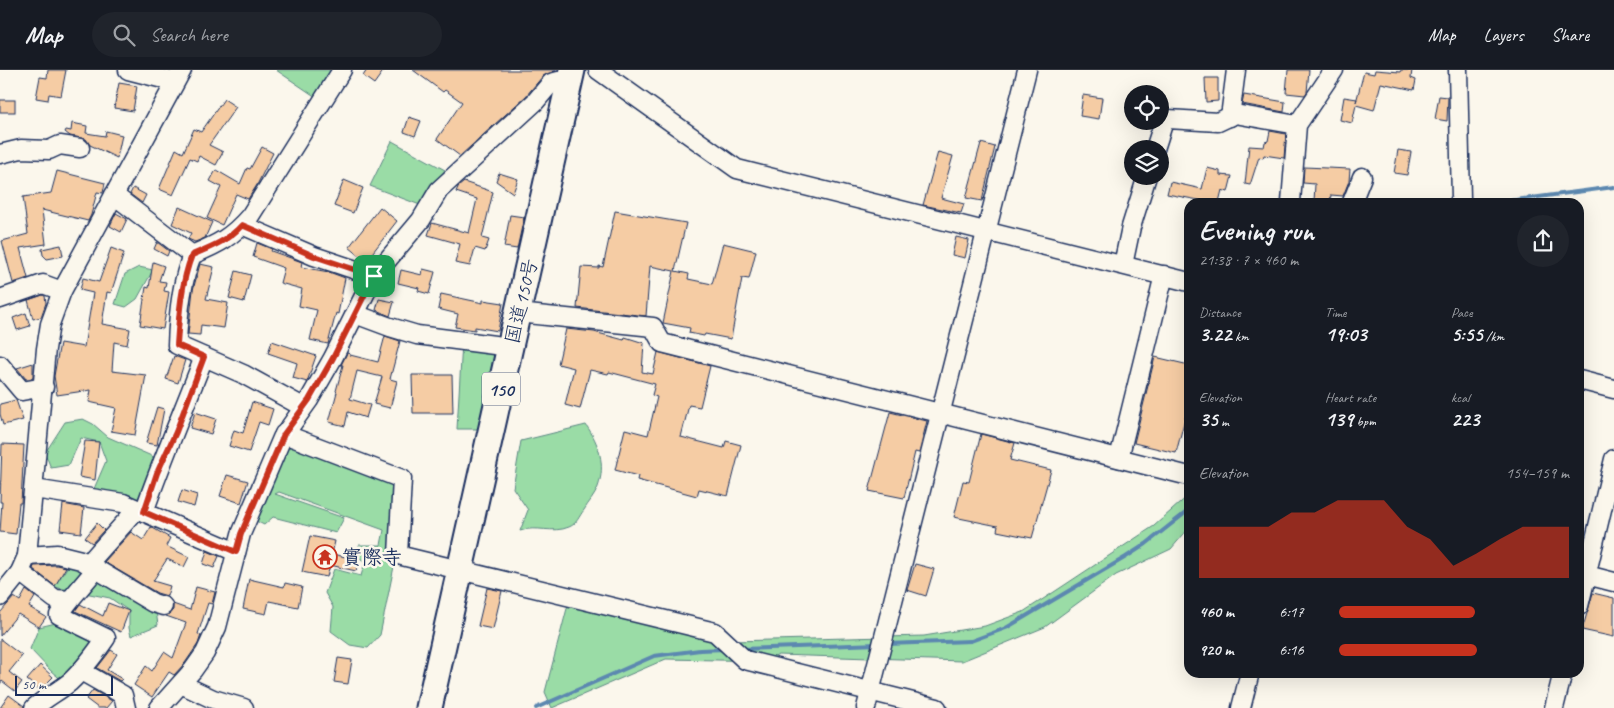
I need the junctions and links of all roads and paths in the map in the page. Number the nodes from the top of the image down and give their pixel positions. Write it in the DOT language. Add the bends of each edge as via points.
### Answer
graph roads {
  1 [pos="128,70"];
  2 [pos="342,70"];
  3 [pos="598,70"];
  4 [pos="1027,70"];
  5 [pos="1236,70"];
  6 [pos="1334,70"];
  7 [pos="1458,70"];
  8 [pos="571,74"];
  9 [pos="178,76"];
  10 [pos="1230,116"];
  11 [pos="1296,125"];
  12 [pos="1159,140"];
  13 [pos="80,148"];
  14 [pos="0,154"];
  15 [pos="1362,178"];
  16 [pos="1144,185"];
  17 [pos="114,195"];
  18 [pos="1291,198"];
  19 [pos="1354,198"];
  20 [pos="1461,198"];
  21 [pos="242,225"];
  22 [pos="987,231"];
  23 [pos="192,255"];
  24 [pos="1123,265"];
  25 [pos="374,276"];
  26 [pos="1164,276"];
  27 [pos="1184,281"];
  28 [pos="62,291"];
  29 [pos="0,299"];
  30 [pos="518,313"];
  31 [pos="355,314"];
  32 [pos="510,347"];
  33 [pos="204,357"];
  34 [pos="0,365"];
  35 [pos="1584,381"];
  36 [pos="44,387"];
  37 [pos="1614,389"];
  38 [pos="303,407"];
  39 [pos="940,413"];
  40 [pos="284,434"];
  41 [pos="1119,458"];
  42 [pos="1614,459"];
  43 [pos="1184,475"];
  44 [pos="34,489"];
  45 [pos="141,511"];
  46 [pos="236,552"];
  47 [pos="23,564"];
  48 [pos="92,567"];
  49 [pos="460,570"];
  50 [pos="1584,570"];
  51 [pos="1584,574"];
  52 [pos="1614,582"];
  53 [pos="0,596"];
  54 [pos="70,600"];
  55 [pos="163,606"];
  56 [pos="81,671"];
  57 [pos="1248,678"];
  58 [pos="1561,678"];
  59 [pos="182,684"];
  60 [pos="868,700"];
  61 [pos="34,708"];
  62 [pos="126,708"];
  63 [pos="159,708"];
  64 [pos="244,708"];
  65 [pos="428,708"];
  66 [pos="937,708"];
  67 [pos="1241,708"];
  68 [pos="1554,708"];
  1 -- 9 [label="street"];
  2 -- 21 [label="street"];
  3 -- 22 [label="street" via="737,169"];
  4 -- 22 [label="street"];
  5 -- 10 [label="street"];
  6 -- 11 [label="street"];
  7 -- 20 [label="street"];
  8 -- 25 [label="street" via="551,83 536,102 439,190 421,220"];
  8 -- 30 [label="highway, 国道150号 / 150"];
  9 -- 17 [label="street"];
  10 -- 11 [label="street" via="1235,114"];
  10 -- 12 [label="street" via="1218,122 1168,119"];
  11 -- 18 [label="street"];
  13 -- 14 [label="street" via="60,144 50,150 21,148"];
  15 -- 19 [label="street"];
  16 -- 24 [label="street"];
  17 -- 23 [label="street"];
  17 -- 28 [label="street"];
  21 -- 23 [label="street" via="219,244"];
  21 -- 25 [label="street" via="314,256"];
  22 -- 24 [label="street"];
  22 -- 39 [label="street"];
  23 -- 33 [label="street" via="178,316 177,345"];
  24 -- 26 [label="street"];
  25 -- 31 [label="street"];
  26 -- 27 [label="street"];
  26 -- 41 [label="street"];
  28 -- 29 [label="street" via="43,284"];
  28 -- 36 [label="street" via="50,324"];
  30 -- 32 [label="highway, 国道150号 / 150"];
  30 -- 39 [label="street" via="653,327 662,343"];
  31 -- 32 [label="street" via="417,335"];
  31 -- 38 [label="street"];
  32 -- 49 [label="highway, 国道150号 / 150"];
  33 -- 38 [label="street"];
  33 -- 45 [label="street"];
  34 -- 36 [label="street" via="22,391"];
  35 -- 37 [label="street"];
  36 -- 44 [label="street"];
  38 -- 40 [label="street"];
  39 -- 41 [label="street"];
  39 -- 60 [label="street"];
  40 -- 46 [label="street"];
  40 -- 49 [label="street" via="402,479 398,555"];
  41 -- 43 [label="street"];
  42 -- 50 [label="street"];
  44 -- 45 [label="street" via="123,503"];
  44 -- 47 [label="street"];
  45 -- 46 [label="street"];
  45 -- 48 [label="street"];
  46 -- 59 [label="street" via="217,626 205,653"];
  47 -- 48 [label="street" via="58,554 81,560"];
  47 -- 53 [label="street"];
  47 -- 54 [label="street" via="55,599"];
  48 -- 54 [label="street"];
  48 -- 55 [label="street"];
  49 -- 60 [label="street" via="715,632 745,660"];
  49 -- 65 [label="highway, 国道150号 / 150"];
  51 -- 52 [label="street"];
  54 -- 56 [label="street" via="59,615 106,638"];
  56 -- 61 [label="street"];
  56 -- 62 [label="street" via="123,695"];
  57 -- 67 [label="street"];
  58 -- 68 [label="street"];
  59 -- 63 [label="street"];
  59 -- 64 [label="street" via="213,700"];
  60 -- 66 [label="street"];
}
